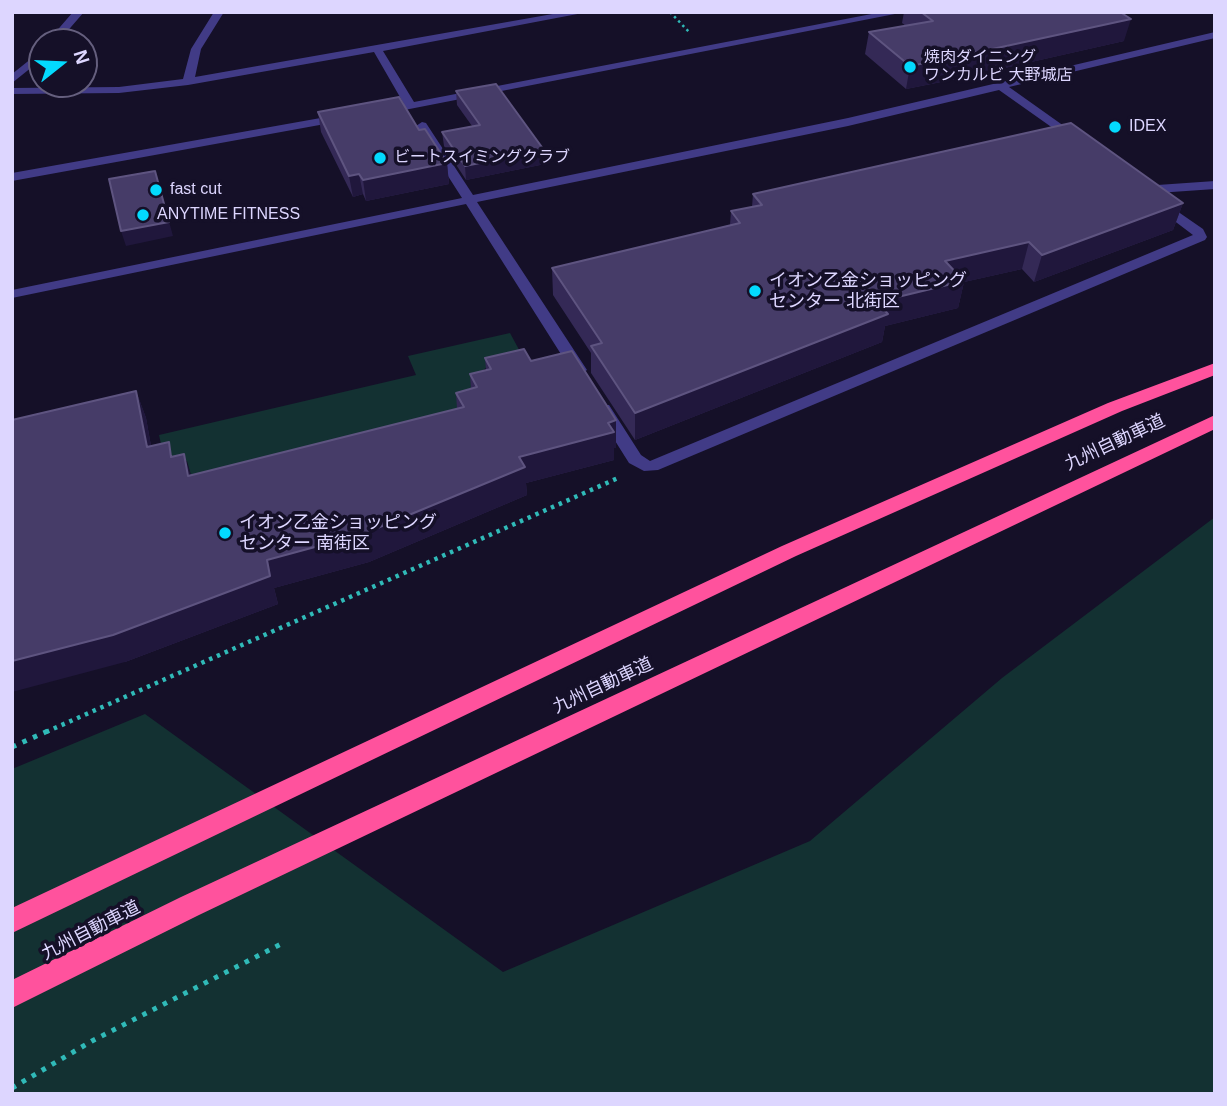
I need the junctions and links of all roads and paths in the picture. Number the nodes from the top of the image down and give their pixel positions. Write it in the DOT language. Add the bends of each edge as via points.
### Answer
graph roads {
  1 [pos="79,12"];
  2 [pos="219,12"];
  3 [pos="583,12"];
  4 [pos="900,12"];
  5 [pos="65,28"];
  6 [pos="1215,35"];
  7 [pos="377,49"];
  8 [pos="28,66"];
  9 [pos="12,80"];
  10 [pos="188,82"];
  11 [pos="1003,88"];
  12 [pos="12,92"];
  13 [pos="411,106"];
  14 [pos="370,113"];
  15 [pos="356,116"];
  16 [pos="422,126"];
  17 [pos="1089,150"];
  18 [pos="12,177"];
  19 [pos="1215,185"];
  20 [pos="470,198"];
  21 [pos="12,294"];
  22 [pos="1215,369"];
  23 [pos="1215,421"];
  24 [pos="645,466"];
  25 [pos="12,747"];
  26 [pos="12,921"];
  27 [pos="283,943"];
  28 [pos="12,996"];
  29 [pos="12,1088"];
  1 -- 5 [label="street"];
  2 -- 10 [label="street" via="196,49"];
  3 -- 7 [label="street" via="483,25"];
  4 -- 13 [label="street"];
  6 -- 11 [label="street"];
  7 -- 10 [label="street"];
  7 -- 13 [label="street"];
  8 -- 9 [label="street"];
  10 -- 12 [label="street" via="119,90"];
  11 -- 17 [label="street"];
  11 -- 20 [label="street"];
  13 -- 14 [label="street"];
  15 -- 18 [label="street"];
  16 -- 20 [label="street"];
  19 -- 24 [label="street" via="1137,186 1199,237"];
  20 -- 21 [label="street"];
  20 -- 24 [label="street" via="635,459"];
  22 -- 26 [label="highway, 九州自動車道" via="1115,407 789,551"];
  23 -- 28 [label="highway, 九州自動車道" via="190,906"];
  24 -- 25 [label="path"];
  27 -- 29 [label="path" via="92,1041"];
}
